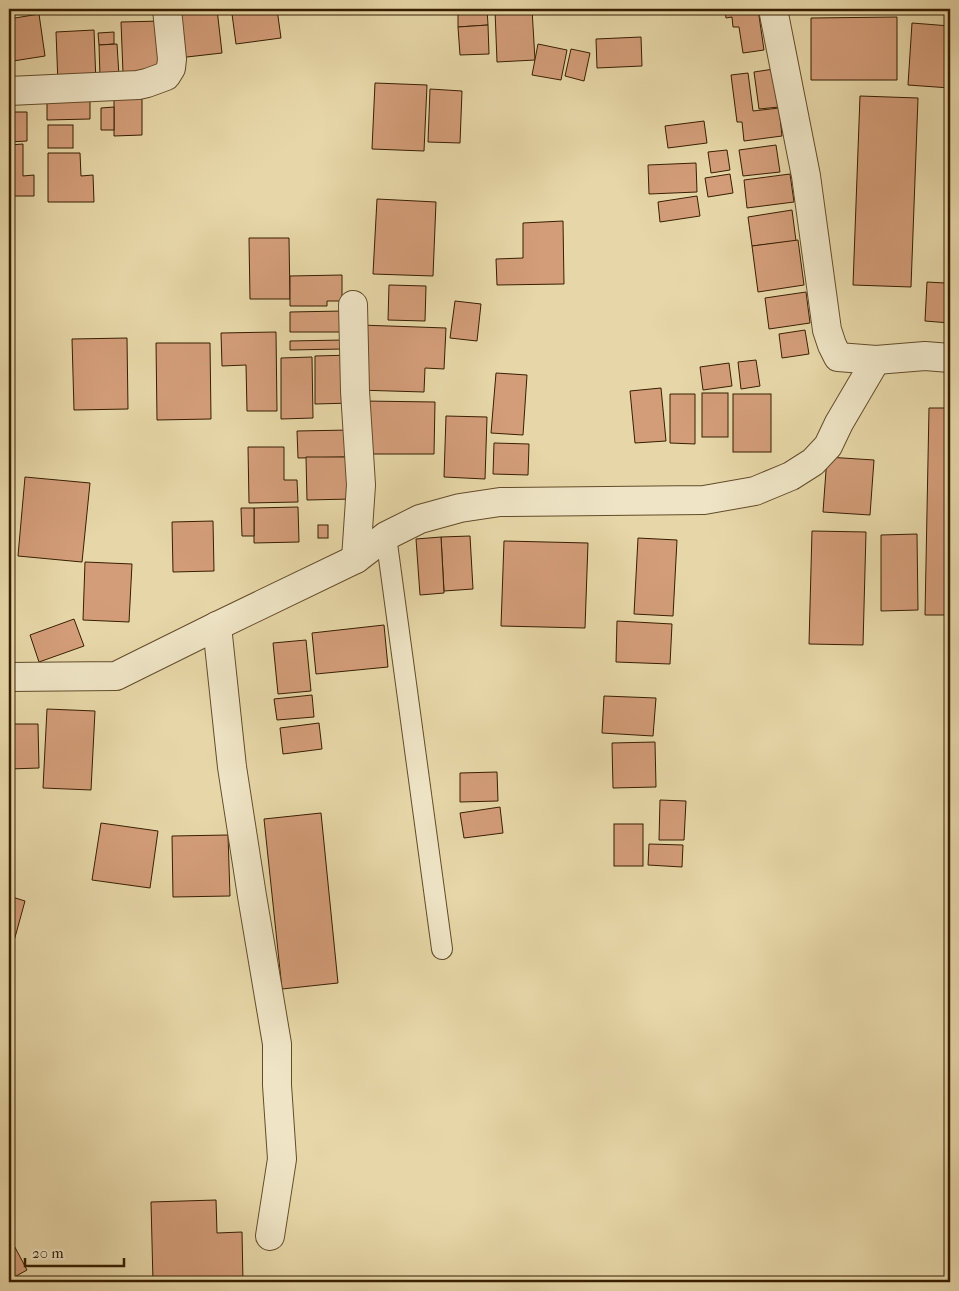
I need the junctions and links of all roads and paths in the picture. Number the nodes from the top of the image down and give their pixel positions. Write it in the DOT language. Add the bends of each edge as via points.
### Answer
graph roads {
  1 [pos="167,9"];
  2 [pos="773,9"];
  3 [pos="9,91"];
  4 [pos="353,305"];
  5 [pos="950,358"];
  6 [pos="876,360"];
  7 [pos="386,536"];
  8 [pos="356,559"];
  9 [pos="217,626"];
  10 [pos="9,677"];
  11 [pos="442,949"];
  12 [pos="270,1236"];
  1 -- 3 [label="street" via="172,68 166,76 138,85"];
  2 -- 6 [label="street" via="806,176 827,330 838,357"];
  4 -- 8 [label="street" via="361,485"];
  5 -- 6 [label="street" via="925,356"];
  6 -- 7 [label="street" via="828,446 814,462 755,491 704,500 500,502 420,519"];
  7 -- 8 [label="street"];
  7 -- 11 [label="lane"];
  8 -- 9 [label="street"];
  9 -- 10 [label="street" via="116,676"];
  9 -- 12 [label="street" via="232,767 277,1044 282,1159"];
}
